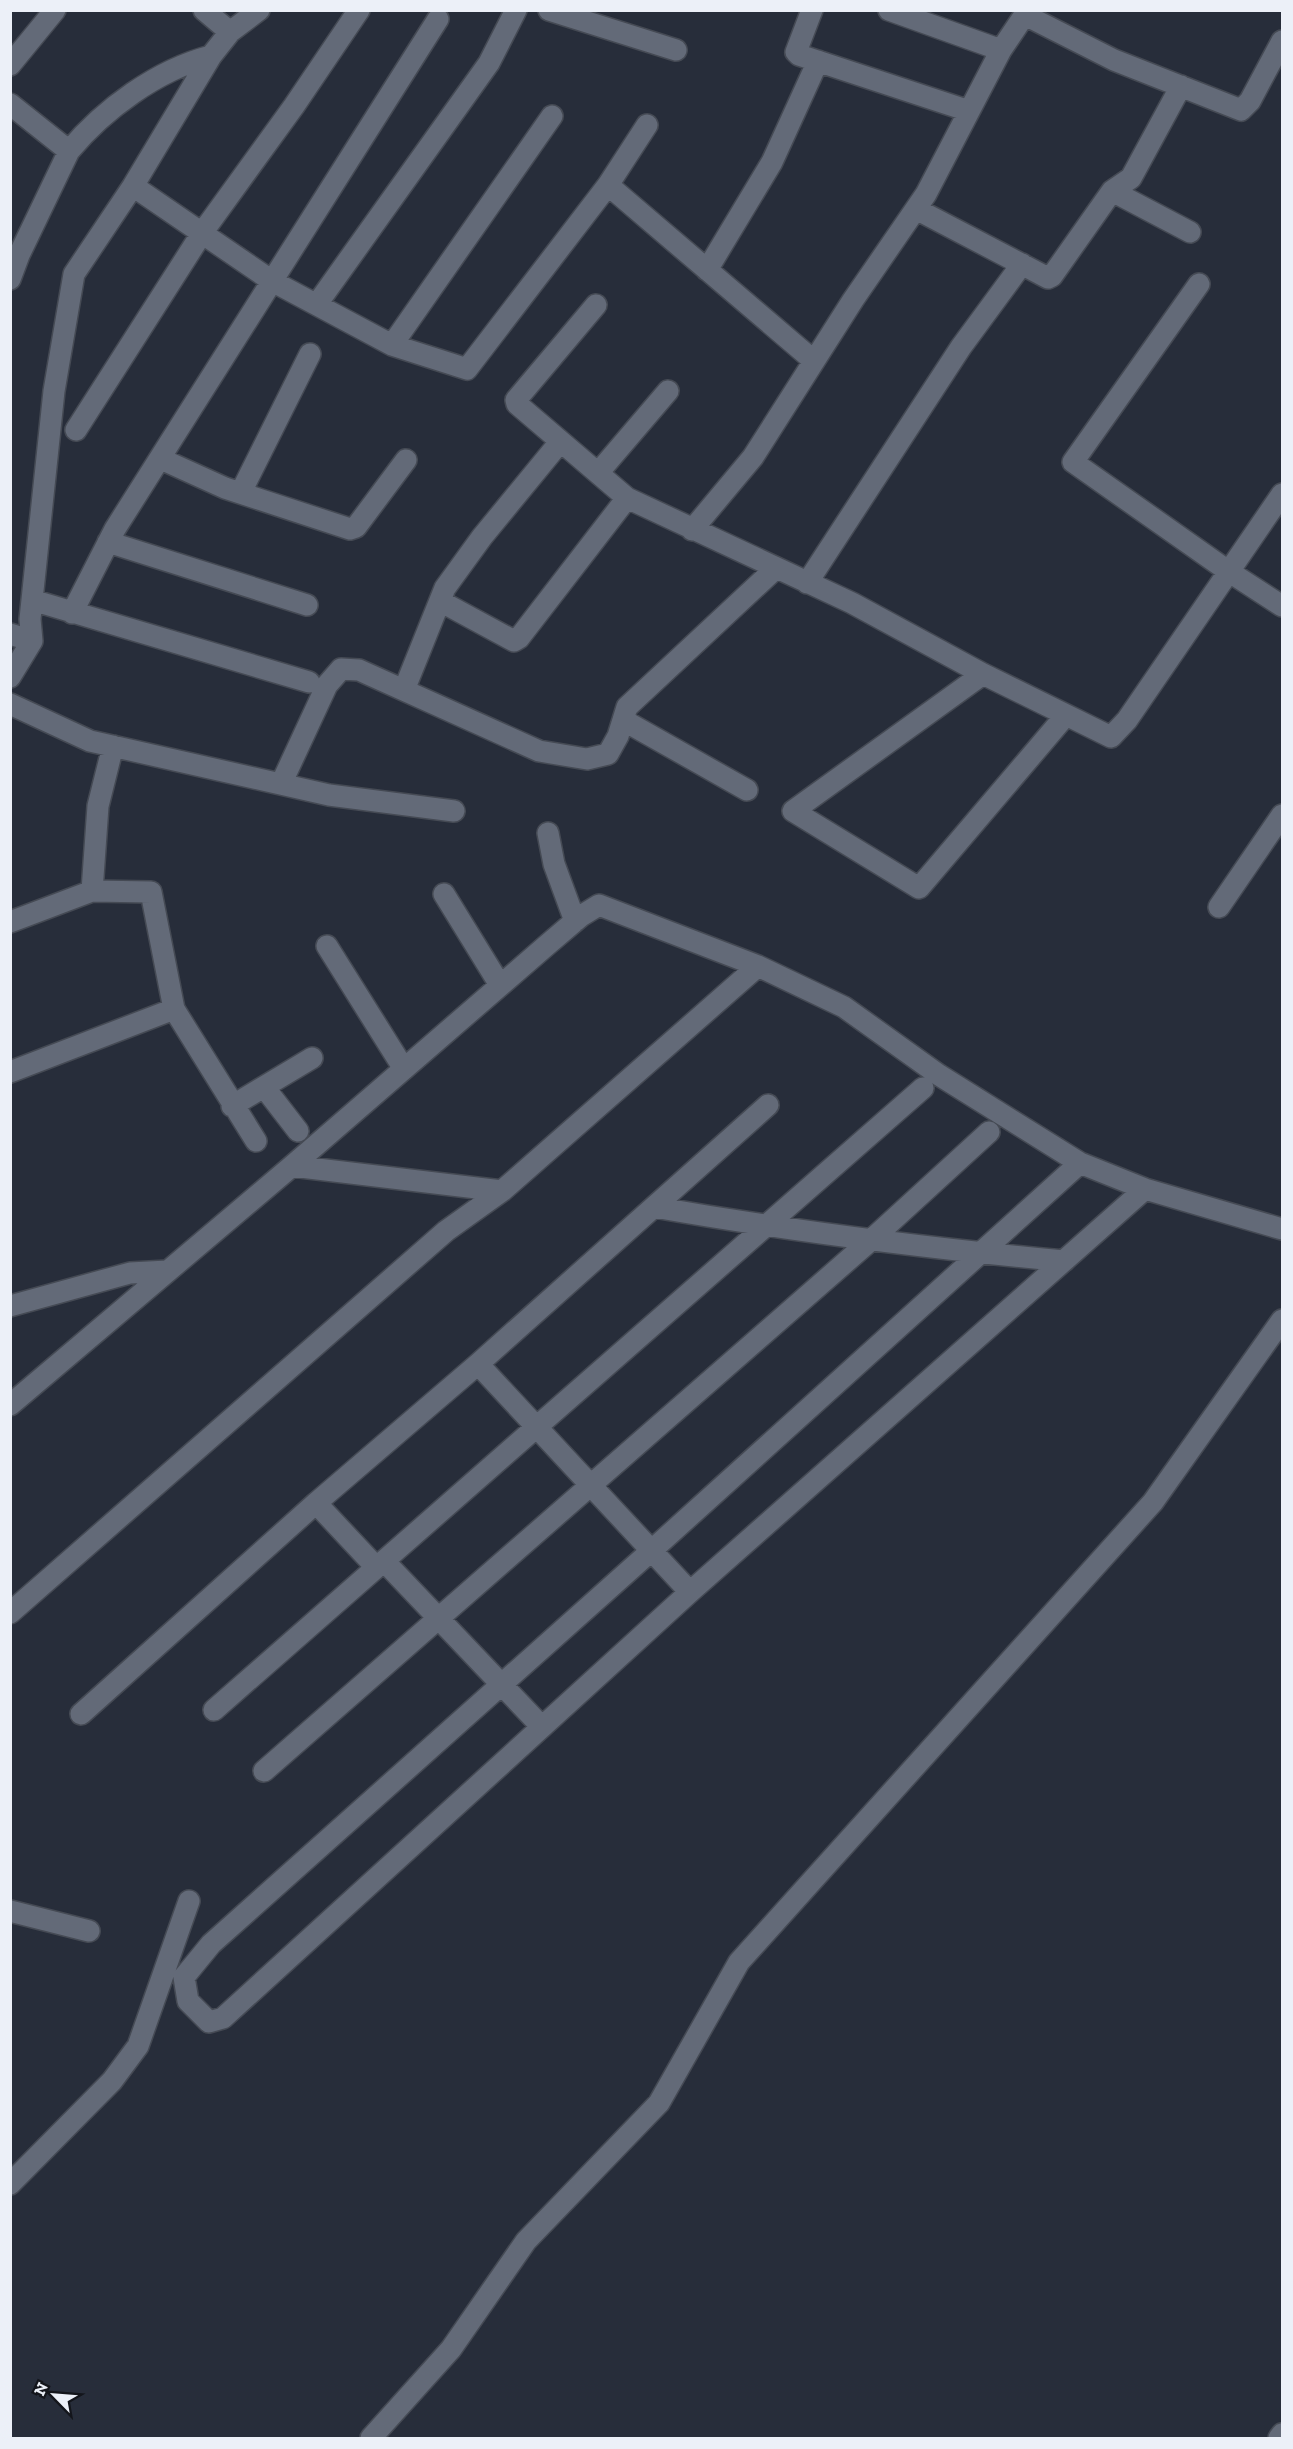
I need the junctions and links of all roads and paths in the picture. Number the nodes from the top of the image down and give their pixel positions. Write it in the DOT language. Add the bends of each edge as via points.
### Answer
graph roads {
  1 [pos="56,10"];
  2 [pos="204,10"];
  3 [pos="259,10"];
  4 [pos="359,10"];
  5 [pos="516,10"];
  6 [pos="549,10"];
  7 [pos="812,10"];
  8 [pos="889,10"];
  9 [pos="1027,13"];
  10 [pos="438,20"];
  11 [pos="230,32"];
  12 [pos="1282,41"];
  13 [pos="676,50"];
  14 [pos="1001,50"];
  15 [pos="211,56"];
  16 [pos="818,61"];
  17 [pos="10,65"];
  18 [pos="1182,86"];
  19 [pos="10,104"];
  20 [pos="969,111"];
  21 [pos="552,116"];
  22 [pos="647,125"];
  23 [pos="69,151"];
  24 [pos="608,185"];
  25 [pos="133,186"];
  26 [pos="1112,191"];
  27 [pos="916,209"];
  28 [pos="1190,232"];
  29 [pos="202,233"];
  30 [pos="1022,264"];
  31 [pos="707,270"];
  32 [pos="10,279"];
  33 [pos="272,281"];
  34 [pos="1199,284"];
  35 [pos="317,304"];
  36 [pos="596,305"];
  37 [pos="392,345"];
  38 [pos="310,354"];
  39 [pos="814,361"];
  40 [pos="668,391"];
  41 [pos="76,430"];
  42 [pos="560,442"];
  43 [pos="161,459"];
  44 [pos="406,460"];
  45 [pos="598,473"];
  46 [pos="241,492"];
  47 [pos="1282,494"];
  48 [pos="627,498"];
  49 [pos="692,530"];
  50 [pos="108,542"];
  51 [pos="776,568"];
  52 [pos="1228,571"];
  53 [pos="807,583"];
  54 [pos="32,600"];
  55 [pos="440,601"];
  56 [pos="307,605"];
  57 [pos="1282,606"];
  58 [pos="72,613"];
  59 [pos="10,634"];
  60 [pos="32,641"];
  61 [pos="983,674"];
  62 [pos="10,677"];
  63 [pos="309,682"];
  64 [pos="404,690"];
  65 [pos="10,704"];
  66 [pos="1066,715"];
  67 [pos="623,720"];
  68 [pos="113,746"];
  69 [pos="281,784"];
  70 [pos="747,790"];
  71 [pos="453,811"];
  72 [pos="1282,814"];
  73 [pos="548,833"];
  74 [pos="92,891"];
  75 [pos="444,894"];
  76 [pos="1219,907"];
  77 [pos="575,921"];
  78 [pos="10,922"];
  79 [pos="327,946"];
  80 [pos="758,966"];
  81 [pos="500,986"];
  82 [pos="174,1009"];
  83 [pos="312,1058"];
  84 [pos="404,1069"];
  85 [pos="10,1072"];
  86 [pos="264,1087"];
  87 [pos="923,1088"];
  88 [pos="768,1104"];
  89 [pos="232,1106"];
  90 [pos="298,1131"];
  91 [pos="989,1132"];
  92 [pos="256,1142"];
  93 [pos="1080,1163"];
  94 [pos="292,1166"];
  95 [pos="1145,1190"];
  96 [pos="502,1191"];
  97 [pos="654,1207"];
  98 [pos="765,1227"];
  99 [pos="1282,1229"];
  100 [pos="870,1240"];
  101 [pos="980,1253"];
  102 [pos="1065,1261"];
  103 [pos="168,1271"];
  104 [pos="10,1306"];
  105 [pos="1282,1320"];
  106 [pos="478,1364"];
  107 [pos="10,1405"];
  108 [pos="537,1427"];
  109 [pos="591,1485"];
  110 [pos="316,1503"];
  111 [pos="651,1551"];
  112 [pos="380,1564"];
  113 [pos="690,1592"];
  114 [pos="10,1613"];
  115 [pos="439,1618"];
  116 [pos="503,1683"];
  117 [pos="214,1710"];
  118 [pos="81,1714"];
  119 [pos="542,1727"];
  120 [pos="264,1772"];
  121 [pos="189,1901"];
  122 [pos="10,1911"];
  123 [pos="89,1932"];
  124 [pos="10,2184"];
  125 [pos="1282,2434"];
  126 [pos="371,2439"];
  127 [pos="1279,2439"];
  1 -- 17 [label="street"];
  2 -- 11 [label="street"];
  3 -- 11 [label="street"];
  4 -- 29 [label="street"];
  5 -- 35 [label="street" via="489,63"];
  6 -- 13 [label="street"];
  7 -- 16 [label="street" via="796,52"];
  8 -- 14 [label="street"];
  9 -- 14 [label="street"];
  9 -- 18 [label="street" via="1114,60"];
  10 -- 33 [label="street"];
  11 -- 15 [label="street"];
  12 -- 18 [label="street" via="1250,101 1241,110"];
  14 -- 20 [label="street"];
  15 -- 23 [label="street" via="162,75 87,130"];
  15 -- 25 [label="street"];
  16 -- 20 [label="street"];
  16 -- 31 [label="street" via="772,162"];
  18 -- 26 [label="street" via="1131,178"];
  19 -- 23 [label="street"];
  20 -- 27 [label="street"];
  21 -- 37 [label="street"];
  22 -- 24 [label="street"];
  23 -- 32 [label="street"];
  24 -- 31 [label="street"];
  24 -- 37 [label="street" via="466,369"];
  25 -- 29 [label="street"];
  25 -- 54 [label="street" via="74,274 54,391"];
  26 -- 28 [label="street"];
  26 -- 30 [label="street" via="1052,276 1048,278"];
  27 -- 30 [label="street"];
  27 -- 39 [label="street"];
  29 -- 33 [label="street"];
  29 -- 41 [label="street"];
  30 -- 53 [label="street" via="961,347"];
  31 -- 39 [label="street"];
  33 -- 35 [label="street"];
  33 -- 43 [label="street"];
  34 -- 52 [label="street" via="1073,462"];
  35 -- 37 [label="street"];
  36 -- 42 [label="street" via="516,400"];
  38 -- 46 [label="street"];
  39 -- 49 [label="street" via="753,457"];
  40 -- 45 [label="street"];
  42 -- 45 [label="street"];
  42 -- 55 [label="street" via="482,537"];
  43 -- 46 [label="street"];
  43 -- 50 [label="street"];
  44 -- 46 [label="street" via="356,527 350,529"];
  45 -- 48 [label="street"];
  47 -- 52 [label="street"];
  48 -- 49 [label="street"];
  48 -- 55 [label="street" via="514,641"];
  49 -- 51 [label="street"];
  50 -- 56 [label="street"];
  50 -- 58 [label="street"];
  51 -- 53 [label="street"];
  51 -- 67 [label="street" via="652,681 627,707"];
  52 -- 57 [label="street"];
  52 -- 66 [label="street" via="1127,720 1111,737"];
  53 -- 61 [label="street"];
  54 -- 58 [label="street"];
  54 -- 60 [label="street"];
  55 -- 64 [label="street"];
  58 -- 63 [label="street"];
  59 -- 60 [label="street"];
  60 -- 62 [label="street"];
  61 -- 66 [label="street"];
  61 -- 66 [label="street" via="793,811 920,888"];
  64 -- 67 [label="street" via="539,751 587,759 608,754"];
  64 -- 69 [label="street" via="359,670 341,669 327,685"];
  65 -- 68 [label="street" via="90,741"];
  67 -- 70 [label="street"];
  68 -- 69 [label="street"];
  68 -- 74 [label="street" via="98,806"];
  69 -- 71 [label="street" via="329,795"];
  72 -- 76 [label="street"];
  73 -- 77 [label="street" via="554,864"];
  74 -- 78 [label="street"];
  74 -- 82 [label="street" via="151,892"];
  75 -- 81 [label="street"];
  77 -- 80 [label="street" via="599,905"];
  77 -- 81 [label="street"];
  79 -- 84 [label="street"];
  80 -- 93 [label="street" via="843,1007 939,1075"];
  80 -- 96 [label="street"];
  81 -- 84 [label="street"];
  82 -- 85 [label="street"];
  82 -- 89 [label="street"];
  83 -- 86 [label="street"];
  84 -- 94 [label="street"];
  86 -- 89 [label="street"];
  86 -- 90 [label="street"];
  87 -- 98 [label="street"];
  88 -- 97 [label="street"];
  89 -- 92 [label="street"];
  91 -- 100 [label="street"];
  93 -- 95 [label="street"];
  93 -- 101 [label="street"];
  94 -- 96 [label="street"];
  94 -- 103 [label="street"];
  95 -- 99 [label="street"];
  95 -- 102 [label="street"];
  96 -- 114 [label="street" via="446,1231"];
  97 -- 98 [label="street"];
  97 -- 106 [label="street"];
  98 -- 100 [label="street"];
  98 -- 108 [label="street"];
  100 -- 101 [label="street"];
  100 -- 109 [label="street"];
  101 -- 102 [label="street"];
  101 -- 111 [label="street"];
  102 -- 113 [label="street"];
  103 -- 104 [label="street" via="130,1273"];
  103 -- 107 [label="street"];
  105 -- 126 [label="street" via="1153,1502 739,1962 659,2103 525,2241 451,2349"];
  106 -- 108 [label="street"];
  106 -- 110 [label="street"];
  108 -- 109 [label="street"];
  108 -- 112 [label="street"];
  109 -- 111 [label="street"];
  109 -- 115 [label="street"];
  110 -- 112 [label="street"];
  110 -- 118 [label="street"];
  111 -- 113 [label="street"];
  111 -- 116 [label="street"];
  112 -- 115 [label="street"];
  112 -- 117 [label="street"];
  113 -- 119 [label="street"];
  115 -- 116 [label="street"];
  115 -- 120 [label="street"];
  116 -- 119 [label="street"];
  116 -- 119 [label="street" via="212,1944 184,1977 188,2001 209,2022 223,2018"];
  121 -- 124 [label="street" via="138,2046 112,2081"];
  122 -- 123 [label="street"];
  125 -- 127 [label="street"];
}
